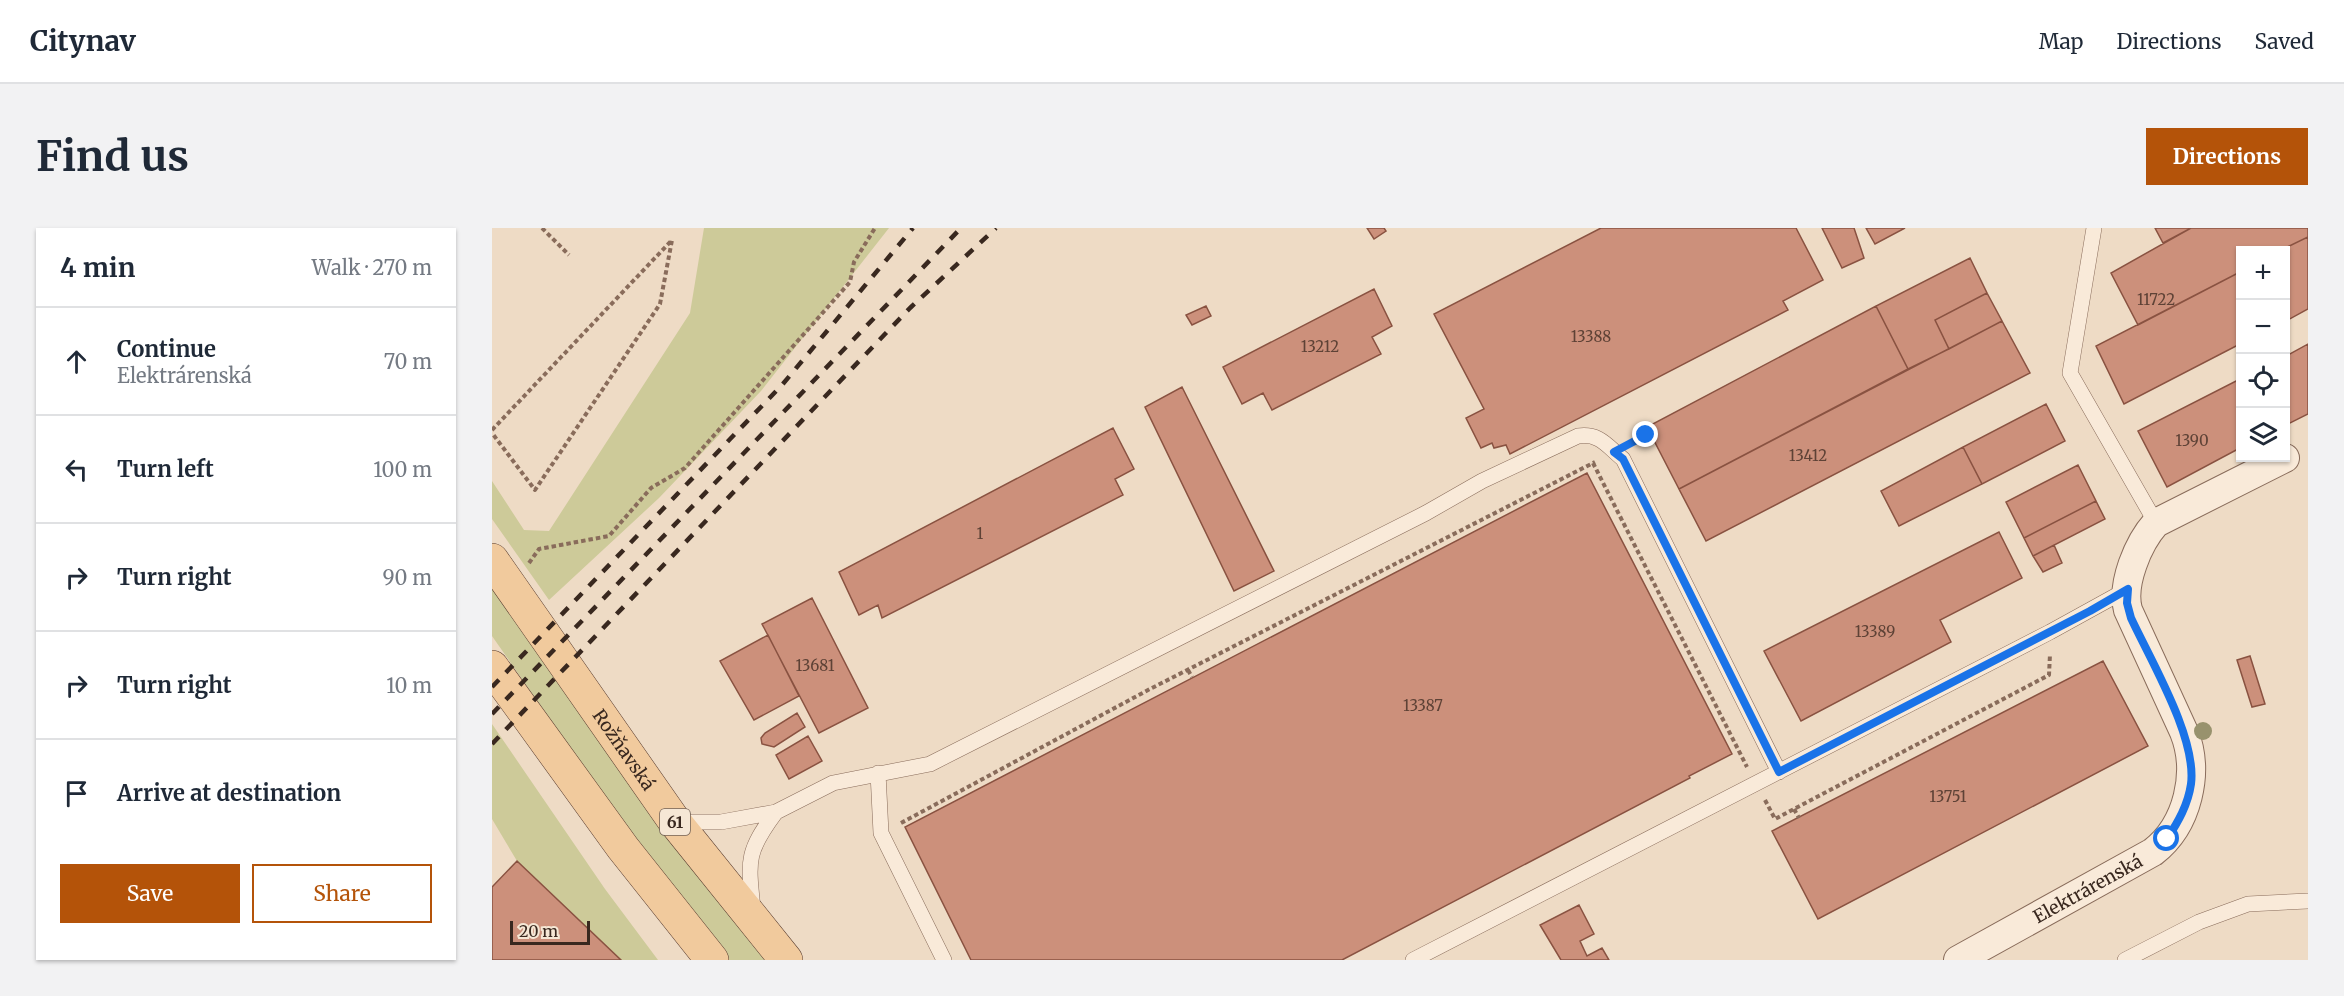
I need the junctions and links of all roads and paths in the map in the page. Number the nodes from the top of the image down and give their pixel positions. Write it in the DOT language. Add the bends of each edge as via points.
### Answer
graph roads {
  1 [pos="542,228"];
  2 [pos="875,228"];
  3 [pos="2094,228"];
  4 [pos="569,255"];
  5 [pos="492,432"];
  6 [pos="1646,435"];
  7 [pos="2308,446"];
  8 [pos="1614,452"];
  9 [pos="2290,455"];
  10 [pos="2275,462"];
  11 [pos="1593,463"];
  12 [pos="2156,523"];
  13 [pos="492,560"];
  14 [pos="528,566"];
  15 [pos="2128,589"];
  16 [pos="2050,632"];
  17 [pos="492,667"];
  18 [pos="1188,670"];
  19 [pos="1192,678"];
  20 [pos="1779,772"];
  21 [pos="878,773"];
  22 [pos="1756,783"];
  23 [pos="1794,809"];
  24 [pos="776,812"];
  25 [pos="1799,818"];
  26 [pos="675,822"];
  27 [pos="881,833"];
  28 [pos="2308,901"];
  29 [pos="754,921"];
  30 [pos="712,960"];
  31 [pos="786,960"];
  32 [pos="944,960"];
  33 [pos="1413,960"];
  34 [pos="1958,960"];
  35 [pos="2125,960"];
  1 -- 4 [label="path"];
  2 -- 14 [label="path" via="854,262 850,282 685,468 651,488 609,536 539,549"];
  3 -- 12 [label="lane" via="2070,373"];
  5 -- 5 [label="path" via="672,240 660,304 535,490"];
  6 -- 8 [label="path"];
  7 -- 9 [label="street"];
  8 -- 11 [label="path"];
  8 -- 20 [label="lane" via="1623,459"];
  8 -- 21 [label="lane" via="1602,439 1578,436 949,756 930,764"];
  10 -- 12 [label="street"];
  11 -- 18 [label="path"];
  11 -- 22 [label="path"];
  12 -- 15 [label="street, Elektrárenská" via="2137,555"];
  13 -- 26 [label="main road, Rožňavská / 61"];
  15 -- 16 [label="lane"];
  15 -- 34 [label="street, Elektrárenská" via="2131,618 2187,742 2191,784 2181,815 2167,839 2153,852"];
  16 -- 20 [label="lane"];
  16 -- 23 [label="path" via="2049,675"];
  17 -- 30 [label="main road" via="622,848"];
  18 -- 19 [label="path"];
  18 -- 27 [label="path"];
  20 -- 22 [label="lane"];
  21 -- 24 [label="lane" via="833,783"];
  21 -- 27 [label="lane"];
  22 -- 23 [label="path" via="1775,819"];
  22 -- 33 [label="lane"];
  23 -- 25 [label="path"];
  24 -- 26 [label="lane" via="721,822"];
  24 -- 29 [label="lane" via="756,840 751,856"];
  26 -- 29 [label="main road, Rožňavská / 61"];
  27 -- 32 [label="lane"];
  28 -- 35 [label="lane" via="2248,904 2199,922"];
  29 -- 31 [label="main road, Rožňavská / 61"];
}
